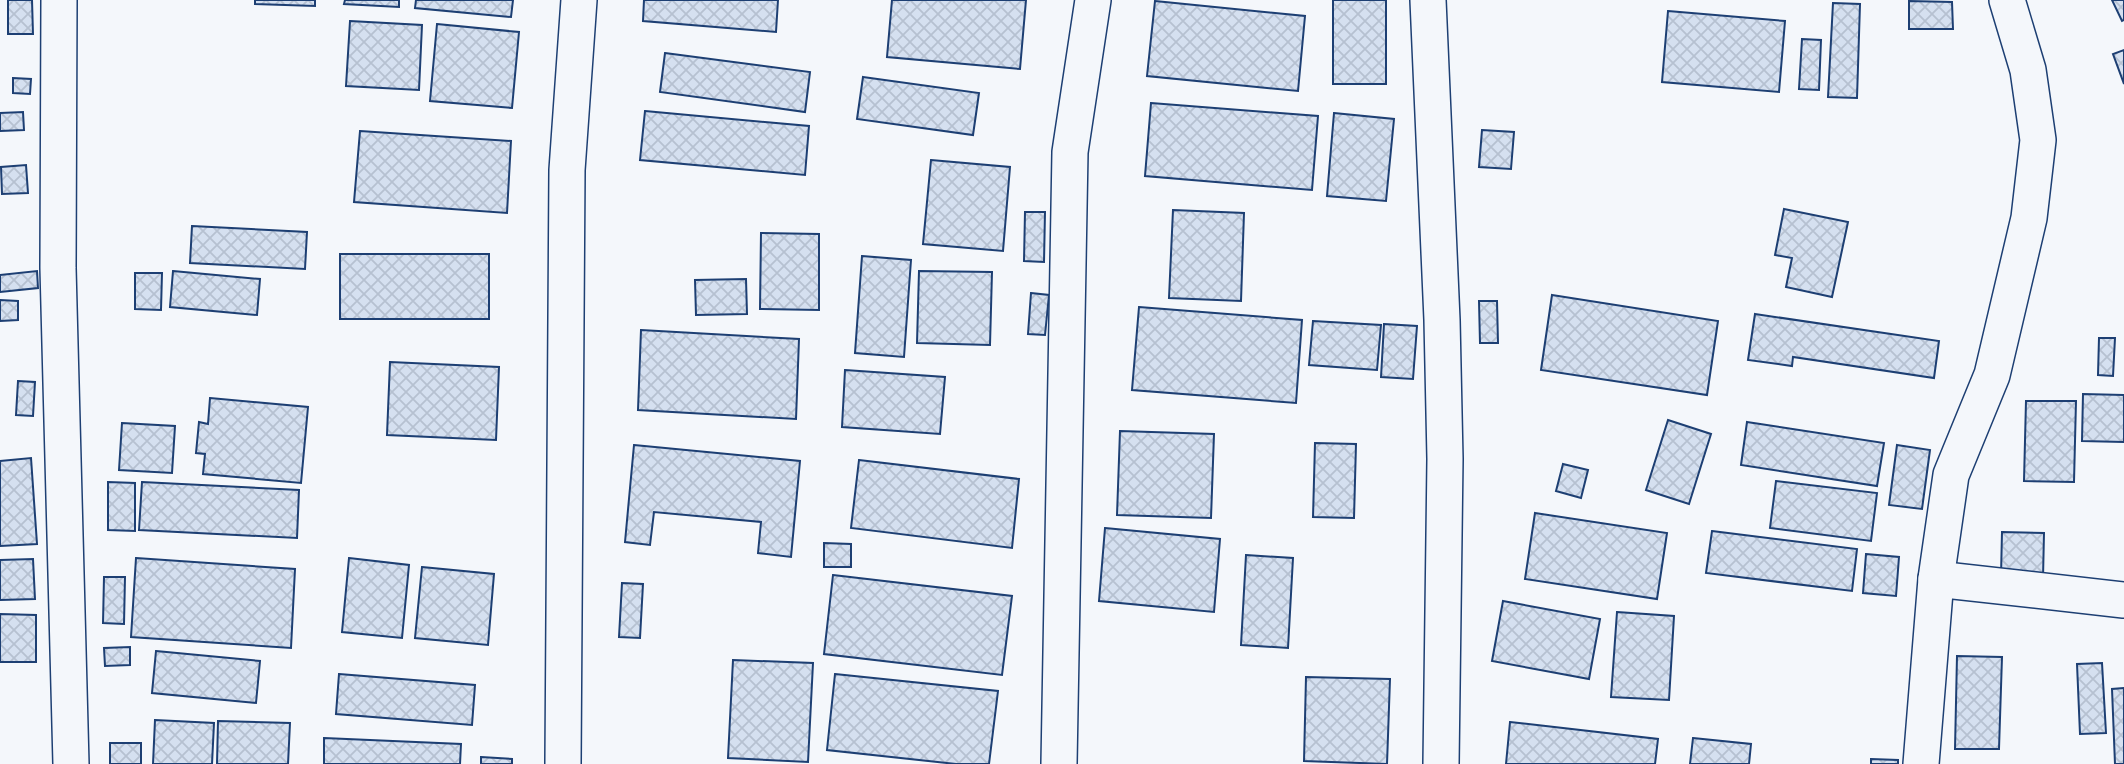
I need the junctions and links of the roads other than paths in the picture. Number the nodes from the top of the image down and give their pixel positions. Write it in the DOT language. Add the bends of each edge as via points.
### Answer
graph roads {
  1 [pos="59,0"];
  2 [pos="579,0"];
  3 [pos="1093,0"];
  4 [pos="1428,0"];
  5 [pos="2007,0"];
  6 [pos="1936,579"];
  7 [pos="2124,600"];
  8 [pos="71,764"];
  9 [pos="563,764"];
  10 [pos="1059,764"];
  11 [pos="1441,764"];
  12 [pos="1920,764"];
  1 -- 8 [label="street" via="58,268"];
  2 -- 9 [label="street" via="567,170"];
  3 -- 10 [label="street" via="1070,152"];
  4 -- 11 [label="street" via="1444,445"];
  5 -- 6 [label="street" via="2028,69 2038,140 2029,218 1992,375 1951,475"];
  6 -- 7 [label="street"];
  6 -- 12 [label="street"];
}
